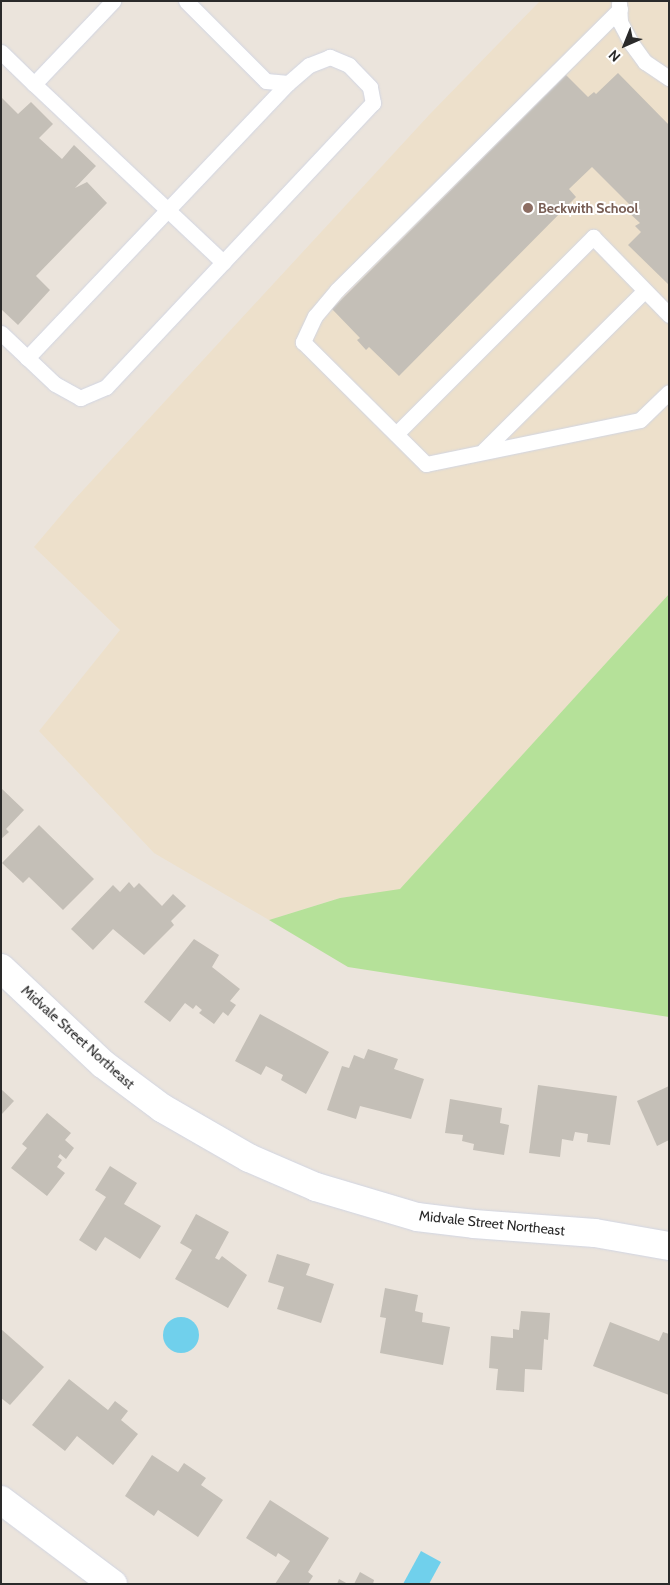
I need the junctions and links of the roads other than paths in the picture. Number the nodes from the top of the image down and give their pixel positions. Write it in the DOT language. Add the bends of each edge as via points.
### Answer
graph roads {
  1 [pos="113,1"];
  2 [pos="186,1"];
  3 [pos="619,5"];
  4 [pos="1,52"];
  5 [pos="669,78"];
  6 [pos="288,83"];
  7 [pos="34,84"];
  8 [pos="168,210"];
  9 [pos="223,262"];
  10 [pos="644,291"];
  11 [pos="669,315"];
  12 [pos="1,333"];
  13 [pos="27,358"];
  14 [pos="669,392"];
  15 [pos="396,434"];
  16 [pos="484,450"];
  17 [pos="1,968"];
  18 [pos="669,1246"];
  19 [pos="1,1500"];
  20 [pos="113,1584"];
  1 -- 7 [label="lane"];
  2 -- 6 [label="lane" via="266,81"];
  3 -- 5 [label="lane" via="620,22 631,43 645,62"];
  3 -- 15 [label="lane" via="315,316 303,342"];
  4 -- 7 [label="lane"];
  6 -- 8 [label="lane"];
  6 -- 9 [label="lane" via="309,65 330,57 349,65 370,87 373,102"];
  7 -- 8 [label="lane"];
  8 -- 9 [label="lane"];
  8 -- 13 [label="lane"];
  9 -- 13 [label="lane" via="106,387 80,398 55,384"];
  10 -- 11 [label="lane"];
  10 -- 15 [label="lane" via="594,237"];
  10 -- 16 [label="lane"];
  12 -- 13 [label="lane"];
  14 -- 16 [label="lane" via="640,420"];
  15 -- 16 [label="lane" via="426,464"];
  17 -- 18 [label="street, Midvale Street Northeast" via="103,1064 155,1103 206,1136 316,1187 417,1217 595,1233"];
  19 -- 20 [label="street"];
}
